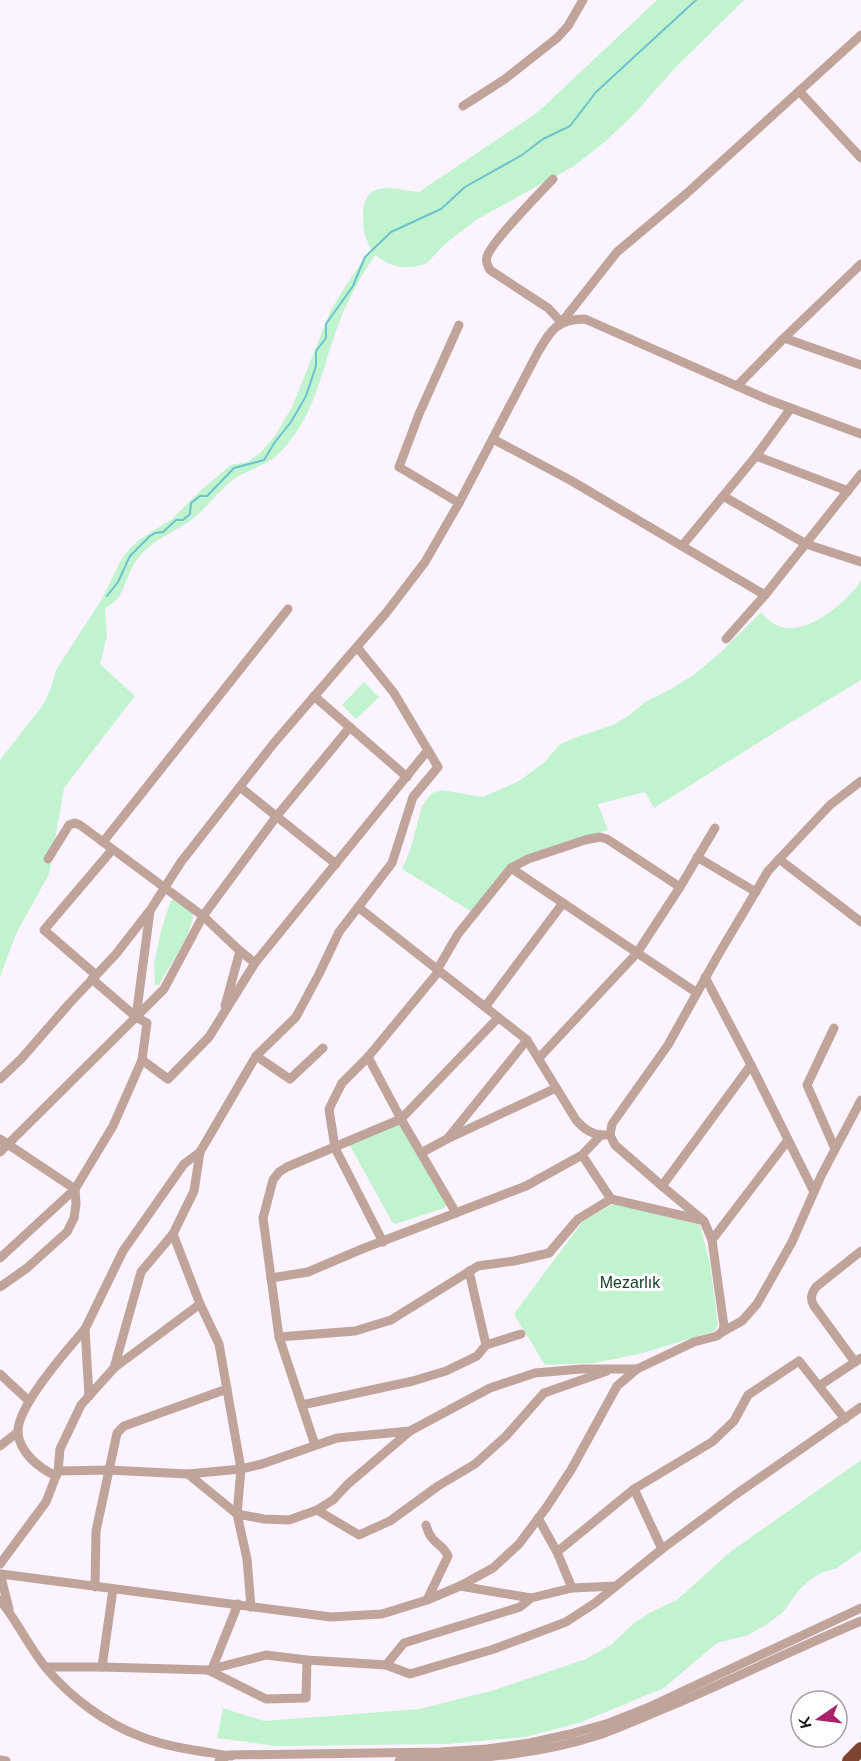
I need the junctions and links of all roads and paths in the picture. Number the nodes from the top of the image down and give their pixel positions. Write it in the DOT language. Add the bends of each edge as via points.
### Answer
graph roads {
  1 [pos="583,0"];
  2 [pos="861,35"];
  3 [pos="799,90"];
  4 [pos="463,106"];
  5 [pos="861,158"];
  6 [pos="553,179"];
  7 [pos="861,264"];
  8 [pos="561,322"];
  9 [pos="459,325"];
  10 [pos="784,338"];
  11 [pos="861,365"];
  12 [pos="737,386"];
  13 [pos="791,408"];
  14 [pos="861,434"];
  15 [pos="493,439"];
  16 [pos="756,456"];
  17 [pos="861,474"];
  18 [pos="848,490"];
  19 [pos="723,496"];
  20 [pos="459,503"];
  21 [pos="806,544"];
  22 [pos="682,546"];
  23 [pos="861,562"];
  24 [pos="765,595"];
  25 [pos="288,609"];
  26 [pos="726,639"];
  27 [pos="357,647"];
  28 [pos="314,696"];
  29 [pos="350,727"];
  30 [pos="428,750"];
  31 [pos="407,777"];
  32 [pos="861,781"];
  33 [pos="240,787"];
  34 [pos="276,817"];
  35 [pos="715,828"];
  36 [pos="103,842"];
  37 [pos="112,850"];
  38 [pos="698,857"];
  39 [pos="779,859"];
  40 [pos="48,860"];
  41 [pos="336,864"];
  42 [pos="511,868"];
  43 [pos="680,887"];
  44 [pos="165,888"];
  45 [pos="756,892"];
  46 [pos="563,903"];
  47 [pos="358,907"];
  48 [pos="151,909"];
  49 [pos="203,916"];
  50 [pos="861,922"];
  51 [pos="240,951"];
  52 [pos="637,953"];
  53 [pos="255,963"];
  54 [pos="438,970"];
  55 [pos="94,977"];
  56 [pos="705,977"];
  57 [pos="697,993"];
  58 [pos="485,1007"];
  59 [pos="222,1016"];
  60 [pos="136,1017"];
  61 [pos="498,1018"];
  62 [pos="834,1028"];
  63 [pos="527,1041"];
  64 [pos="323,1048"];
  65 [pos="256,1056"];
  66 [pos="368,1057"];
  67 [pos="539,1058"];
  68 [pos="142,1060"];
  69 [pos="751,1065"];
  70 [pos="0,1079"];
  71 [pos="556,1088"];
  72 [pos="861,1100"];
  73 [pos="401,1119"];
  74 [pos="605,1135"];
  75 [pos="447,1139"];
  76 [pos="788,1140"];
  77 [pos="4,1142"];
  78 [pos="335,1148"];
  79 [pos="835,1149"];
  80 [pos="0,1152"];
  81 [pos="200,1152"];
  82 [pos="421,1154"];
  83 [pos="582,1155"];
  84 [pos="662,1186"];
  85 [pos="75,1189"];
  86 [pos="814,1192"];
  87 [pos="611,1199"];
  88 [pos="456,1214"];
  89 [pos="704,1221"];
  90 [pos="173,1234"];
  91 [pos="712,1240"];
  92 [pos="383,1242"];
  93 [pos="861,1251"];
  94 [pos="0,1258"];
  95 [pos="469,1271"];
  96 [pos="271,1278"];
  97 [pos="0,1287"];
  98 [pos="200,1304"];
  99 [pos="85,1329"];
  100 [pos="722,1332"];
  101 [pos="521,1334"];
  102 [pos="279,1337"];
  103 [pos="486,1345"];
  104 [pos="858,1360"];
  105 [pos="114,1368"];
  106 [pos="614,1369"];
  107 [pos="637,1369"];
  108 [pos="0,1374"];
  109 [pos="819,1386"];
  110 [pos="227,1389"];
  111 [pos="89,1396"];
  112 [pos="29,1401"];
  113 [pos="302,1405"];
  114 [pos="861,1407"];
  115 [pos="845,1419"];
  116 [pos="410,1431"];
  117 [pos="18,1432"];
  118 [pos="315,1445"];
  119 [pos="0,1446"];
  120 [pos="241,1469"];
  121 [pos="108,1470"];
  122 [pos="56,1474"];
  123 [pos="188,1474"];
  124 [pos="634,1489"];
  125 [pos="317,1510"];
  126 [pos="237,1514"];
  127 [pos="538,1518"];
  128 [pos="426,1525"];
  129 [pos="662,1549"];
  130 [pos="557,1552"];
  131 [pos="0,1564"];
  132 [pos="0,1576"];
  133 [pos="460,1586"];
  134 [pos="616,1586"];
  135 [pos="95,1587"];
  136 [pos="572,1588"];
  137 [pos="113,1589"];
  138 [pos="531,1598"];
  139 [pos="0,1600"];
  140 [pos="427,1600"];
  141 [pos="238,1604"];
  142 [pos="251,1607"];
  143 [pos="861,1608"];
  144 [pos="10,1612"];
  145 [pos="861,1620"];
  146 [pos="307,1659"];
  147 [pos="386,1665"];
  148 [pos="102,1667"];
  149 [pos="46,1668"];
  150 [pos="210,1669"];
  151 [pos="861,1749"];
  152 [pos="229,1755"];
  153 [pos="0,1760"];
  154 [pos="6,1761"];
  155 [pos="219,1761"];
  156 [pos="260,1761"];
  157 [pos="399,1761"];
  158 [pos="849,1761"];
  1 -- 4 [label="street" via="557,38"];
  2 -- 3 [label="street"];
  3 -- 5 [label="street"];
  3 -- 8 [label="street" via="617,252"];
  6 -- 8 [label="street" via="502,235 486,261 490,270 548,308"];
  7 -- 10 [label="street"];
  8 -- 12 [label="street" via="585,319"];
  8 -- 15 [label="street" via="551,331"];
  9 -- 20 [label="street" via="399,467"];
  10 -- 11 [label="street"];
  10 -- 12 [label="street"];
  12 -- 13 [label="street"];
  13 -- 14 [label="street"];
  13 -- 16 [label="street"];
  15 -- 20 [label="street"];
  15 -- 22 [label="street"];
  16 -- 18 [label="street"];
  16 -- 19 [label="street"];
  17 -- 18 [label="street"];
  18 -- 21 [label="street"];
  19 -- 21 [label="street"];
  19 -- 22 [label="street"];
  20 -- 27 [label="street" via="425,562"];
  21 -- 23 [label="street"];
  21 -- 24 [label="street"];
  22 -- 24 [label="street"];
  24 -- 26 [label="street"];
  25 -- 36 [label="street"];
  27 -- 28 [label="street"];
  27 -- 30 [label="street" via="394,693"];
  28 -- 29 [label="street"];
  28 -- 33 [label="street"];
  29 -- 31 [label="street"];
  29 -- 34 [label="street"];
  30 -- 31 [label="street"];
  30 -- 47 [label="street" via="438,767 413,797 392,863"];
  31 -- 41 [label="street"];
  32 -- 39 [label="street" via="830,805"];
  33 -- 34 [label="street"];
  33 -- 44 [label="street"];
  34 -- 41 [label="street"];
  34 -- 49 [label="street"];
  35 -- 38 [label="street"];
  36 -- 37 [label="street"];
  36 -- 40 [label="street" via="80,825 72,824"];
  37 -- 44 [label="street"];
  37 -- 55 [label="street" via="44,930"];
  38 -- 43 [label="street"];
  38 -- 45 [label="street"];
  39 -- 45 [label="street"];
  39 -- 50 [label="street"];
  41 -- 53 [label="street"];
  42 -- 43 [label="street" via="600,837"];
  42 -- 46 [label="street"];
  42 -- 54 [label="street" via="458,934"];
  43 -- 52 [label="street"];
  44 -- 48 [label="street"];
  44 -- 49 [label="street"];
  45 -- 56 [label="street"];
  46 -- 52 [label="street"];
  46 -- 58 [label="street"];
  47 -- 54 [label="street"];
  47 -- 65 [label="street" via="339,932 296,1017"];
  48 -- 55 [label="street"];
  48 -- 60 [label="street"];
  49 -- 51 [label="street"];
  49 -- 60 [label="street" via="164,989"];
  51 -- 53 [label="street"];
  51 -- 59 [label="street"];
  52 -- 57 [label="street"];
  52 -- 67 [label="street"];
  53 -- 59 [label="street"];
  54 -- 58 [label="street"];
  54 -- 66 [label="street"];
  55 -- 60 [label="street"];
  55 -- 70 [label="street"];
  56 -- 57 [label="street"];
  56 -- 69 [label="street"];
  57 -- 74 [label="street" via="668,1044"];
  58 -- 61 [label="street"];
  59 -- 68 [label="street" via="209,1037 168,1079"];
  60 -- 68 [label="street" via="147,1023"];
  60 -- 77 [label="street"];
  61 -- 63 [label="street"];
  61 -- 73 [label="street"];
  62 -- 79 [label="street" via="807,1085"];
  63 -- 67 [label="street"];
  63 -- 75 [label="street"];
  64 -- 65 [label="street" via="290,1079"];
  65 -- 81 [label="street"];
  66 -- 73 [label="street"];
  66 -- 78 [label="street" via="342,1083 329,1109"];
  67 -- 71 [label="street"];
  68 -- 85 [label="street" via="113,1126"];
  69 -- 76 [label="street"];
  69 -- 84 [label="street"];
  71 -- 74 [label="street" via="576,1120 591,1132"];
  71 -- 75 [label="street"];
  72 -- 79 [label="street"];
  73 -- 78 [label="street"];
  73 -- 82 [label="street"];
  74 -- 83 [label="street"];
  74 -- 84 [label="street"];
  75 -- 82 [label="street"];
  76 -- 86 [label="street"];
  76 -- 91 [label="street"];
  77 -- 80 [label="street"];
  77 -- 85 [label="street"];
  78 -- 92 [label="street"];
  78 -- 96 [label="street" via="287,1167 273,1180 263,1218"];
  79 -- 86 [label="street"];
  81 -- 90 [label="street" via="194,1191"];
  81 -- 99 [label="street" via="184,1164 123,1251"];
  82 -- 88 [label="street"];
  83 -- 87 [label="street"];
  83 -- 88 [label="street" via="526,1186"];
  84 -- 89 [label="street"];
  85 -- 94 [label="street"];
  85 -- 97 [label="street" via="74,1218 67,1232"];
  86 -- 100 [label="street" via="792,1242 757,1304 742,1321"];
  87 -- 89 [label="street"];
  87 -- 95 [label="street" via="578,1219 549,1253"];
  88 -- 92 [label="street"];
  89 -- 91 [label="street"];
  90 -- 98 [label="street"];
  90 -- 105 [label="street" via="141,1272"];
  91 -- 100 [label="street"];
  92 -- 96 [label="street" via="308,1272"];
  93 -- 104 [label="street" via="816,1287 811,1299"];
  95 -- 102 [label="street" via="391,1320 355,1331"];
  95 -- 103 [label="street"];
  96 -- 102 [label="street"];
  98 -- 105 [label="street"];
  98 -- 110 [label="street" via="219,1344"];
  99 -- 111 [label="street"];
  99 -- 112 [label="street"];
  100 -- 107 [label="street"];
  101 -- 103 [label="street"];
  102 -- 113 [label="street"];
  103 -- 113 [label="street" via="477,1356 446,1371"];
  104 -- 109 [label="street"];
  105 -- 111 [label="street"];
  106 -- 107 [label="street"];
  106 -- 116 [label="street" via="535,1373 490,1388"];
  106 -- 125 [label="street" via="544,1393 475,1464 390,1521 359,1535"];
  107 -- 127 [label="street" via="617,1386 571,1470"];
  108 -- 112 [label="street"];
  109 -- 115 [label="street"];
  109 -- 124 [label="street" via="799,1361 748,1395 734,1421 712,1442"];
  110 -- 120 [label="street"];
  110 -- 121 [label="street" via="124,1426 117,1433"];
  111 -- 122 [label="street" via="60,1449"];
  112 -- 117 [label="street"];
  113 -- 118 [label="street"];
  114 -- 115 [label="street"];
  115 -- 129 [label="street"];
  116 -- 118 [label="street" via="337,1438"];
  116 -- 125 [label="street"];
  117 -- 119 [label="street"];
  117 -- 122 [label="street" via="31,1459"];
  118 -- 120 [label="street"];
  120 -- 123 [label="street"];
  120 -- 126 [label="street"];
  121 -- 122 [label="street"];
  121 -- 123 [label="street"];
  121 -- 135 [label="street" via="96,1531"];
  122 -- 131 [label="street" via="46,1502"];
  123 -- 126 [label="street"];
  124 -- 129 [label="street"];
  124 -- 130 [label="street"];
  125 -- 126 [label="street" via="289,1520"];
  126 -- 142 [label="street" via="247,1560"];
  127 -- 130 [label="street"];
  127 -- 133 [label="street" via="494,1568"];
  128 -- 140 [label="street" via="428,1535 448,1556"];
  129 -- 134 [label="street"];
  130 -- 136 [label="street"];
  132 -- 135 [label="street"];
  132 -- 144 [label="street"];
  133 -- 138 [label="street"];
  133 -- 140 [label="street"];
  134 -- 136 [label="street"];
  134 -- 147 [label="street" via="566,1622 494,1649 410,1674"];
  135 -- 137 [label="street"];
  136 -- 138 [label="street"];
  137 -- 141 [label="street"];
  137 -- 148 [label="street"];
  138 -- 147 [label="street" via="520,1607 404,1643"];
  139 -- 144 [label="street"];
  140 -- 142 [label="street" via="382,1614 331,1617"];
  141 -- 142 [label="street"];
  141 -- 150 [label="street"];
  143 -- 152 [label="street" via="646,1708 570,1734 452,1752"];
  144 -- 149 [label="street"];
  145 -- 157 [label="street" via="601,1734 520,1753"];
  146 -- 147 [label="street"];
  146 -- 150 [label="street" via="266,1655"];
  146 -- 150 [label="street" via="306,1698 266,1699"];
  148 -- 149 [label="street"];
  148 -- 150 [label="street"];
  149 -- 152 [label="street" via="74,1697 141,1737"];
  151 -- 158 [label="highway"];
  152 -- 155 [label="street"];
  152 -- 156 [label="street"];
  153 -- 154 [label="street"];
}
